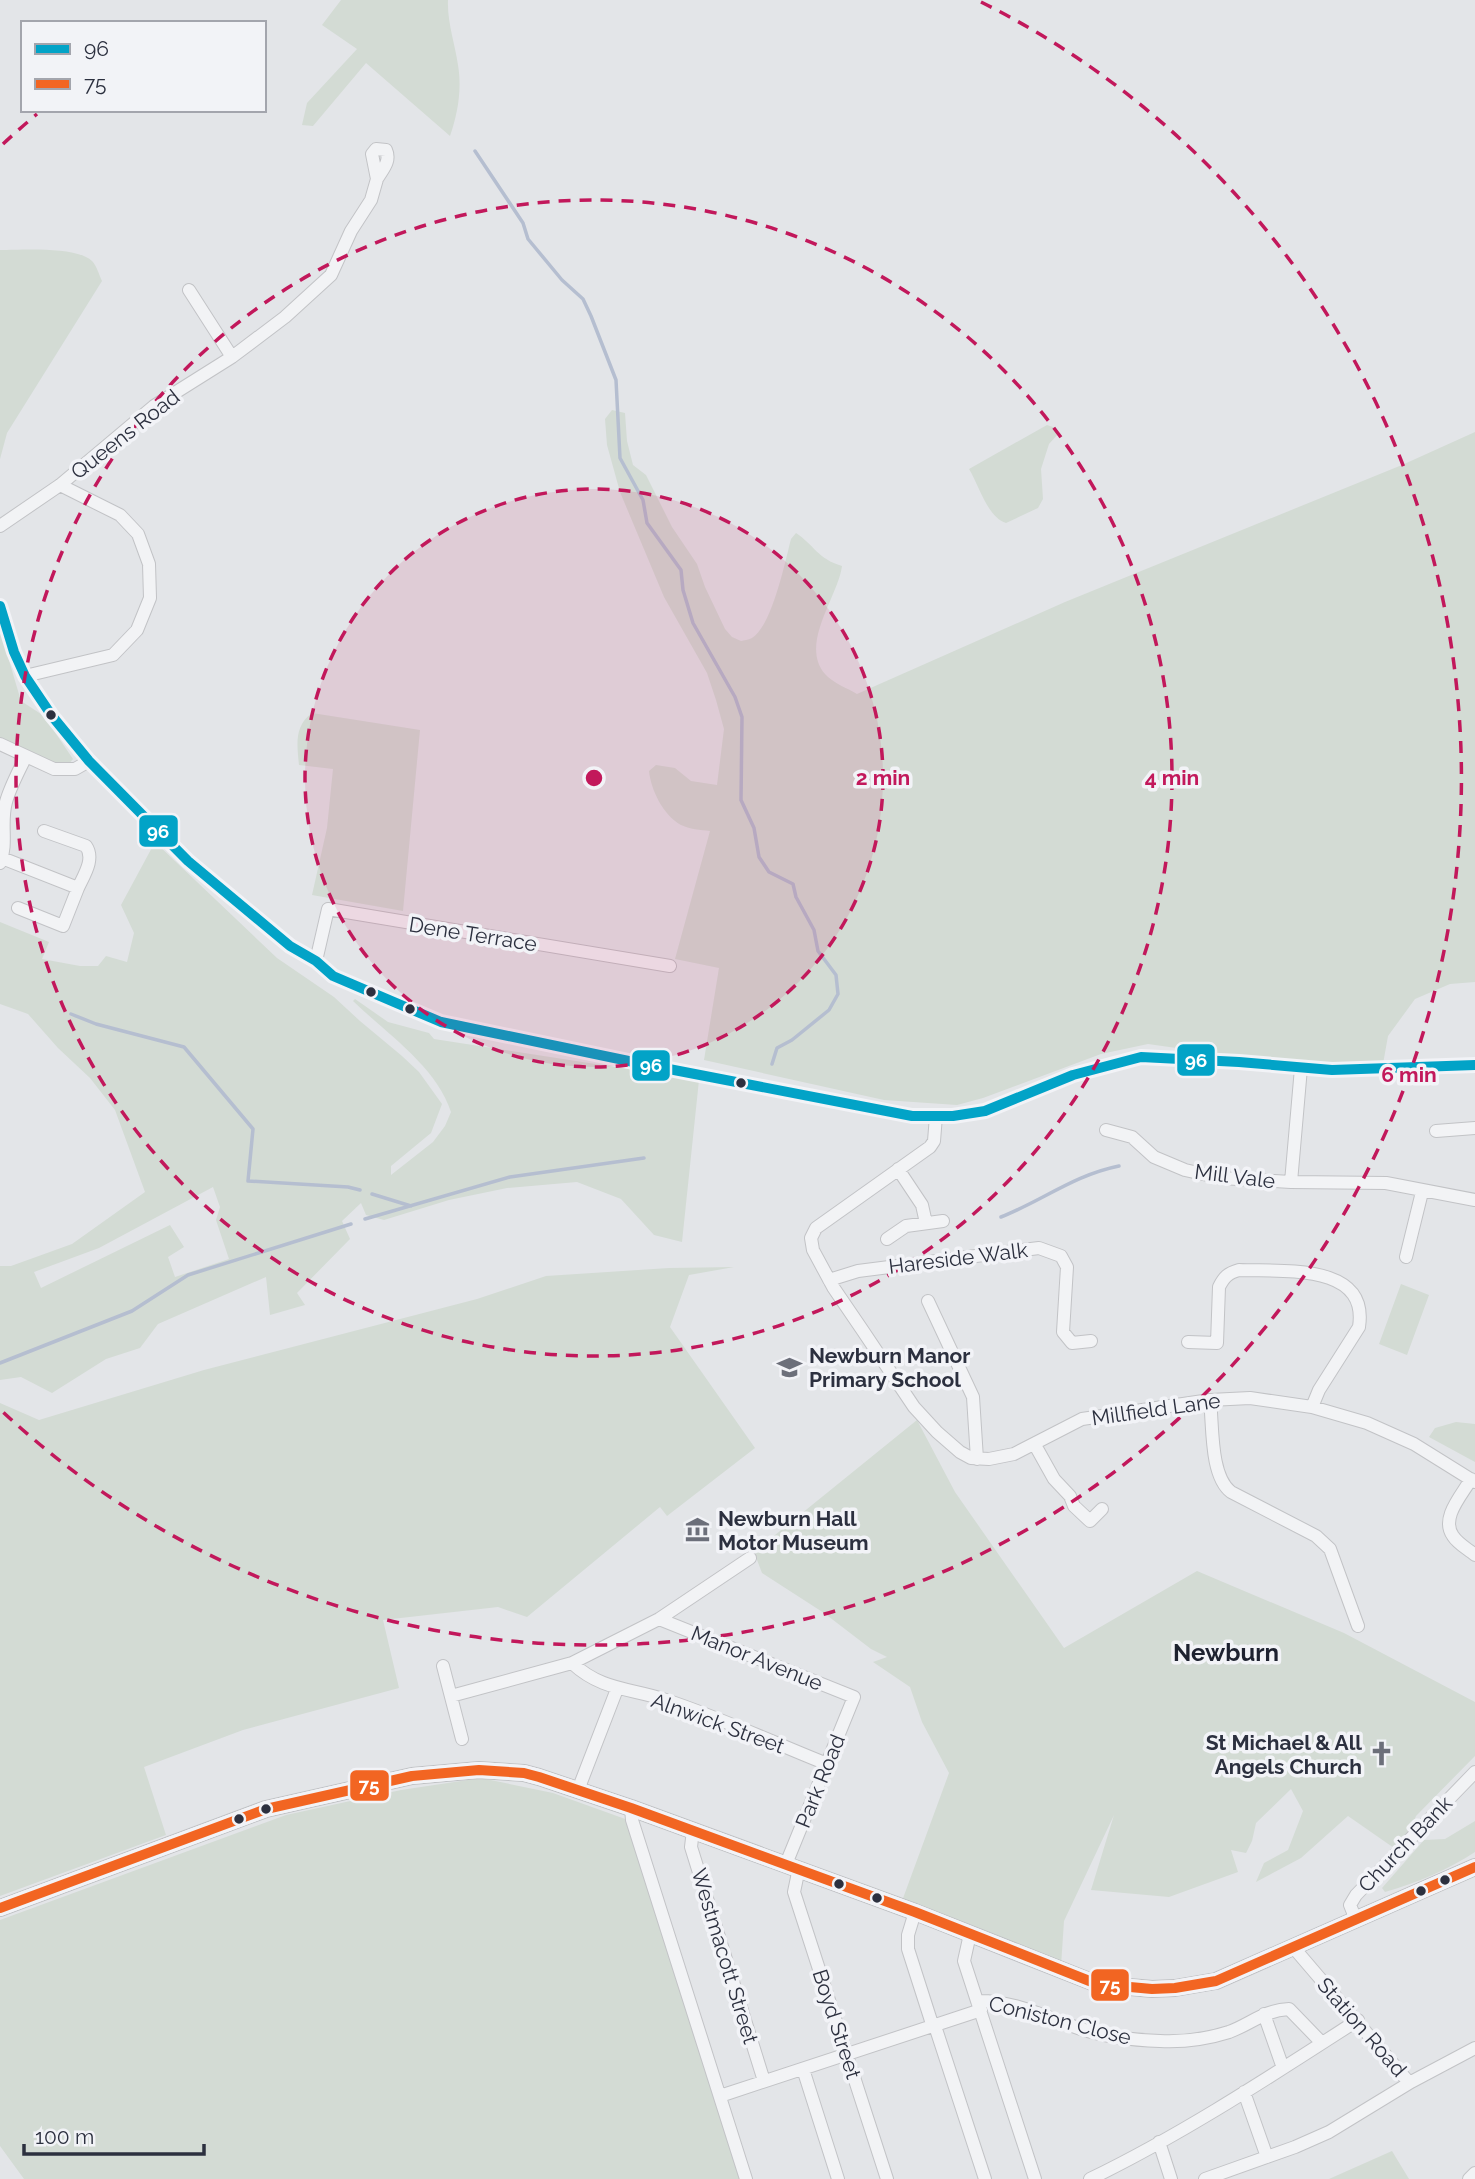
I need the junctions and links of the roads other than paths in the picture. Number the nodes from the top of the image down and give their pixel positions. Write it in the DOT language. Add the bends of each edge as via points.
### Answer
graph roads {
  1 [pos="377,178"];
  2 [pos="189,290"];
  3 [pos="232,357"];
  4 [pos="60,485"];
  5 [pos="0,526"];
  6 [pos="0,606"];
  7 [pos="25,676"];
  8 [pos="0,744"];
  9 [pos="26,756"];
  10 [pos="89,761"];
  11 [pos="3,801"];
  12 [pos="50,830"];
  13 [pos="1,861"];
  14 [pos="78,888"];
  15 [pos="18,908"];
  16 [pos="316,961"];
  17 [pos="670,966"];
  18 [pos="1475,1065"];
  19 [pos="1301,1068"];
  20 [pos="936,1116"];
  21 [pos="1475,1128"];
  22 [pos="1106,1130"];
  23 [pos="1436,1131"];
  24 [pos="898,1169"];
  25 [pos="1291,1182"];
  26 [pos="1422,1192"];
  27 [pos="1475,1200"];
  28 [pos="943,1221"];
  29 [pos="926,1223"];
  30 [pos="887,1240"];
  31 [pos="1406,1257"];
  32 [pos="829,1279"];
  33 [pos="928,1301"];
  34 [pos="1091,1341"];
  35 [pos="1188,1342"];
  36 [pos="1210,1400"];
  37 [pos="1312,1407"];
  38 [pos="1035,1445"];
  39 [pos="977,1459"];
  40 [pos="1473,1481"];
  41 [pos="1102,1508"];
  42 [pos="1475,1555"];
  43 [pos="750,1558"];
  44 [pos="659,1619"];
  45 [pos="1358,1626"];
  46 [pos="572,1663"];
  47 [pos="443,1666"];
  48 [pos="617,1689"];
  49 [pos="451,1696"];
  50 [pos="854,1697"];
  51 [pos="463,1739"];
  52 [pos="827,1764"];
  53 [pos="1475,1772"];
  54 [pos="578,1790"];
  55 [pos="631,1808"];
  56 [pos="694,1830"];
  57 [pos="792,1866"];
  58 [pos="1475,1867"];
  59 [pos="0,1908"];
  60 [pos="915,1912"];
  61 [pos="1356,1920"];
  62 [pos="970,1934"];
  63 [pos="1294,1948"];
  64 [pos="979,2005"];
  65 [pos="1264,2014"];
  66 [pos="1358,2020"];
  67 [pos="934,2027"];
  68 [pos="1322,2043"];
  69 [pos="1475,2048"];
  70 [pos="847,2054"];
  71 [pos="1283,2068"];
  72 [pos="803,2069"];
  73 [pos="764,2081"];
  74 [pos="1411,2082"];
  75 [pos="1244,2092"];
  76 [pos="720,2096"];
  77 [pos="1159,2142"];
  78 [pos="1267,2157"];
  79 [pos="1475,2174"];
  80 [pos="746,2179"];
  81 [pos="838,2179"];
  82 [pos="887,2179"];
  83 [pos="985,2179"];
  84 [pos="1035,2179"];
  85 [pos="1090,2179"];
  86 [pos="1171,2179"];
  87 [pos="1205,2179"];
  88 [pos="1469,2179"];
  1 -- 3 [label="street, Queens Road" via="371,200 331,275"];
  2 -- 3 [label="street"];
  3 -- 4 [label="street, Queens Road" via="154,406"];
  4 -- 5 [label="street, Queens Road"];
  4 -- 7 [label="street" via="120,515 138,534 149,564 150,598 137,631 113,655"];
  6 -- 7 [label="street"];
  7 -- 10 [label="street"];
  8 -- 9 [label="street"];
  9 -- 10 [label="street" via="54,769 75,769"];
  9 -- 11 [label="street"];
  10 -- 16 [label="street" via="188,861 290,946"];
  11 -- 13 [label="street"];
  12 -- 14 [label="street" via="90,851"];
  13 -- 14 [label="street"];
  14 -- 15 [label="street" via="63,926"];
  16 -- 17 [label="street, Dene Terrace" via="328,909"];
  16 -- 20 [label="street" via="334,976 441,1022 890,1113"];
  18 -- 19 [label="street"];
  19 -- 20 [label="street" via="1141,1057 1073,1075 985,1111"];
  19 -- 25 [label="street, Mill Vale"];
  20 -- 24 [label="street" via="930,1147"];
  21 -- 23 [label="street"];
  22 -- 25 [label="street, Mill Vale" via="1132,1137 1154,1157 1185,1170 1221,1178"];
  24 -- 29 [label="street" via="922,1205"];
  24 -- 32 [label="street" via="816,1228 811,1238 813,1250"];
  25 -- 26 [label="street, Mill Vale" via="1386,1183"];
  26 -- 27 [label="street, Mill Vale"];
  26 -- 31 [label="street"];
  28 -- 29 [label="street"];
  29 -- 30 [label="street" via="906,1226"];
  32 -- 34 [label="street, Hareside Walk" via="858,1271 1039,1248 1061,1256 1067,1267 1063,1332 1072,1343"];
  32 -- 39 [label="street" via="914,1407 960,1451"];
  33 -- 39 [label="street" via="973,1397"];
  35 -- 37 [label="street" via="1217,1343 1219,1287 1230,1273 1333,1278 1356,1298 1359,1327"];
  36 -- 37 [label="street, Millfield Lane" via="1266,1399"];
  36 -- 38 [label="street, Millfield Lane" via="1082,1419"];
  36 -- 45 [label="street" via="1220,1481 1231,1492 1324,1542"];
  37 -- 40 [label="street, Millfield Lane" via="1390,1432"];
  38 -- 39 [label="street, Millfield Lane" via="1014,1454"];
  38 -- 41 [label="street" via="1074,1506 1090,1521"];
  40 -- 42 [label="street" via="1452,1510 1449,1525 1455,1539"];
  43 -- 44 [label="street"];
  44 -- 46 [label="street"];
  44 -- 50 [label="street, Manor Avenue"];
  46 -- 48 [label="street, Alnwick Street"];
  46 -- 49 [label="street"];
  47 -- 49 [label="street"];
  48 -- 52 [label="street, Alnwick Street" via="665,1699"];
  48 -- 54 [label="street"];
  49 -- 51 [label="street"];
  50 -- 52 [label="street, Park Road"];
  52 -- 57 [label="street, Park Road"];
  53 -- 61 [label="street, Church Bank" via="1356,1895 1350,1905"];
  54 -- 55 [label="main road"];
  54 -- 59 [label="main road" via="524,1773 479,1770 412,1776 249,1815"];
  55 -- 56 [label="main road"];
  55 -- 76 [label="street"];
  56 -- 57 [label="main road"];
  56 -- 73 [label="street, Westmacott Street" via="691,1847"];
  57 -- 60 [label="main road"];
  57 -- 70 [label="street, Boyd Street" via="794,1892"];
  58 -- 61 [label="main road"];
  60 -- 62 [label="main road"];
  60 -- 67 [label="street" via="908,1949"];
  61 -- 63 [label="main road"];
  62 -- 63 [label="main road" via="1080,1979 1135,1989 1216,1981"];
  62 -- 64 [label="street" via="964,1961"];
  63 -- 66 [label="street, Station Road"];
  64 -- 65 [label="street, Coniston Close" via="997,2000 1116,2038 1160,2041 1195,2040 1231,2031"];
  64 -- 67 [label="street"];
  64 -- 84 [label="street"];
  65 -- 68 [label="street" via="1289,2009"];
  65 -- 71 [label="street"];
  66 -- 68 [label="street"];
  66 -- 74 [label="street, Station Road"];
  67 -- 70 [label="street"];
  67 -- 83 [label="street"];
  68 -- 71 [label="street"];
  69 -- 74 [label="street, Station Road"];
  70 -- 72 [label="street"];
  70 -- 82 [label="street, Boyd Street"];
  71 -- 75 [label="street"];
  72 -- 73 [label="street"];
  72 -- 81 [label="street"];
  73 -- 76 [label="street"];
  74 -- 78 [label="street" via="1329,2132"];
  75 -- 77 [label="street"];
  75 -- 78 [label="street"];
  76 -- 80 [label="street"];
  77 -- 85 [label="street"];
  77 -- 86 [label="street"];
  78 -- 87 [label="street"];
  79 -- 88 [label="street"];
}
